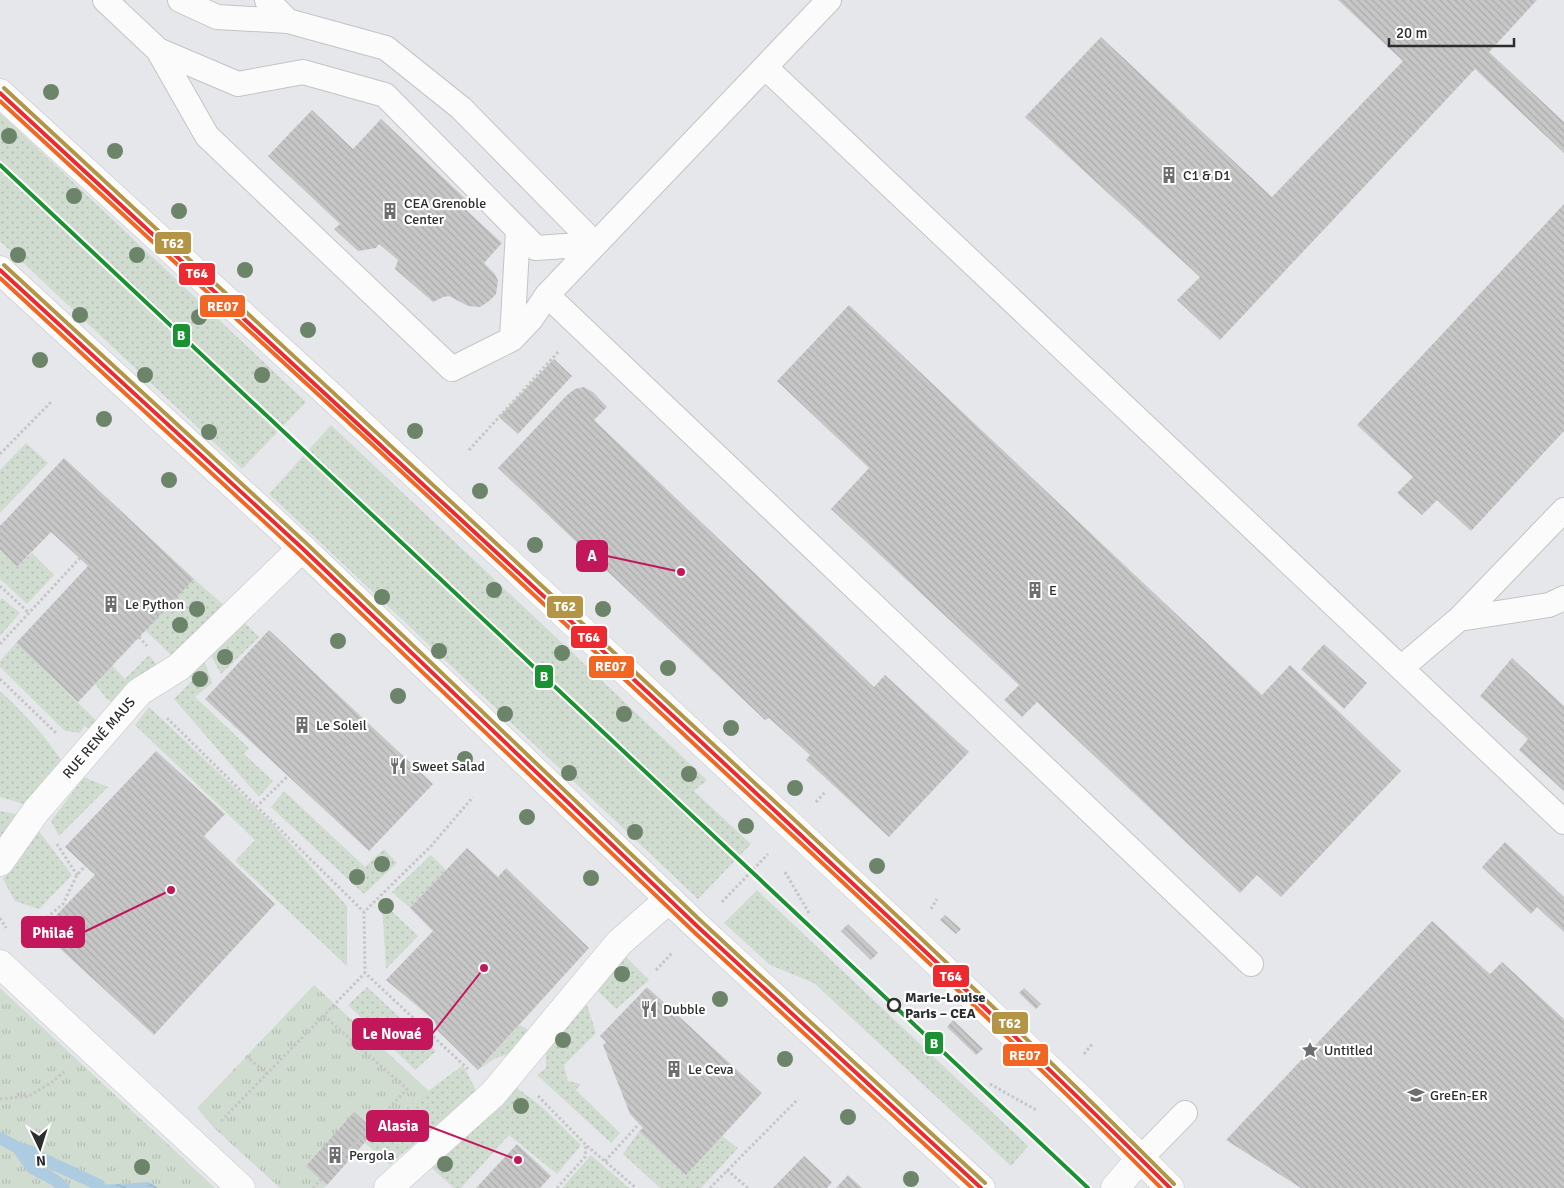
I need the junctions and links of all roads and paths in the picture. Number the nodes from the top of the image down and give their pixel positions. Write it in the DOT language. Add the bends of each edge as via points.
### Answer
graph roads {
  1 [pos="105,0"];
  2 [pos="180,0"];
  3 [pos="266,0"];
  4 [pos="829,0"];
  5 [pos="288,21"];
  6 [pos="158,50"];
  7 [pos="765,67"];
  8 [pos="0,92"];
  9 [pos="518,230"];
  10 [pos="596,244"];
  11 [pos="0,270"];
  12 [pos="547,295"];
  13 [pos="581,327"];
  14 [pos="512,339"];
  15 [pos="52,402"];
  16 [pos="468,450"];
  17 [pos="0,454"];
  18 [pos="1564,510"];
  19 [pos="302,548"];
  20 [pos="80,558"];
  21 [pos="0,586"];
  22 [pos="1564,598"];
  23 [pos="29,613"];
  24 [pos="1458,619"];
  25 [pos="0,644"];
  26 [pos="1401,668"];
  27 [pos="0,679"];
  28 [pos="139,692"];
  29 [pos="82,759"];
  30 [pos="288,776"];
  31 [pos="473,797"];
  32 [pos="256,807"];
  33 [pos="1564,822"];
  34 [pos="772,849"];
  35 [pos="768,854"];
  36 [pos="774,859"];
  37 [pos="0,862"];
  38 [pos="781,864"];
  39 [pos="85,866"];
  40 [pos="669,899"];
  41 [pos="720,906"];
  42 [pos="364,912"];
  43 [pos="809,913"];
  44 [pos="23,938"];
  45 [pos="0,964"];
  46 [pos="1251,964"];
  47 [pos="365,973"];
  48 [pos="324,1015"];
  49 [pos="91,1049"];
  50 [pos="246,1056"];
  51 [pos="512,1071"];
  52 [pos="267,1074"];
  53 [pos="990,1084"];
  54 [pos="493,1094"];
  55 [pos="0,1099"];
  56 [pos="798,1099"];
  57 [pos="1038,1111"];
  58 [pos="1185,1113"];
  59 [pos="220,1122"];
  60 [pos="639,1124"];
  61 [pos="586,1145"];
  62 [pos="1140,1159"];
  63 [pos="605,1162"];
  64 [pos="727,1170"];
  65 [pos="241,1188"];
  66 [pos="313,1188"];
  67 [pos="388,1188"];
  68 [pos="557,1188"];
  69 [pos="636,1188"];
  70 [pos="710,1188"];
  71 [pos="748,1188"];
  72 [pos="981,1188"];
  73 [pos="1114,1188"];
  74 [pos="1170,1188"];
  1 -- 6 [label="lane"];
  2 -- 5 [label="lane" via="217,17"];
  3 -- 5 [label="lane"];
  4 -- 7 [label="lane"];
  5 -- 10 [label="lane" via="386,48 461,108"];
  6 -- 9 [label="lane" via="238,84 303,72 385,95"];
  6 -- 14 [label="lane" via="207,136 452,369"];
  7 -- 10 [label="lane"];
  7 -- 26 [label="lane"];
  8 -- 62 [label="main road" via="793,827"];
  9 -- 10 [label="lane" via="536,248"];
  9 -- 14 [label="lane"];
  10 -- 12 [label="lane"];
  11 -- 19 [label="main road"];
  12 -- 13 [label="lane"];
  12 -- 14 [label="lane"];
  13 -- 16 [label="path"];
  13 -- 46 [label="lane"];
  15 -- 17 [label="path"];
  18 -- 24 [label="lane"];
  19 -- 28 [label="main road, RUE RENÉ MAUS" via="179,667"];
  19 -- 40 [label="main road"];
  20 -- 23 [label="path"];
  21 -- 23 [label="path"];
  22 -- 24 [label="lane" via="1549,605"];
  23 -- 25 [label="path"];
  24 -- 26 [label="lane"];
  26 -- 33 [label="lane"];
  27 -- 29 [label="path"];
  28 -- 29 [label="main road, RUE RENÉ MAUS"];
  28 -- 32 [label="path"];
  29 -- 37 [label="main road, RUE RENÉ MAUS" via="36,811"];
  30 -- 32 [label="path"];
  31 -- 42 [label="path" via="431,846"];
  32 -- 42 [label="path"];
  34 -- 35 [label="path"];
  35 -- 36 [label="path"];
  35 -- 41 [label="path"];
  38 -- 43 [label="path"];
  39 -- 44 [label="path" via="63,904"];
  40 -- 51 [label="main road" via="619,943"];
  40 -- 72 [label="main road"];
  42 -- 47 [label="path"];
  45 -- 49 [label="main road"];
  47 -- 48 [label="path"];
  47 -- 54 [label="path"];
  48 -- 52 [label="path"];
  48 -- 66 [label="path" via="407,1089"];
  49 -- 55 [label="path" via="52,1082 29,1096"];
  49 -- 65 [label="main road"];
  50 -- 52 [label="path"];
  51 -- 54 [label="main road"];
  51 -- 61 [label="path"];
  52 -- 59 [label="path"];
  53 -- 57 [label="path"];
  54 -- 67 [label="main road"];
  56 -- 64 [label="path"];
  58 -- 62 [label="lane"];
  60 -- 63 [label="path"];
  61 -- 63 [label="path"];
  61 -- 68 [label="path" via="585,1157"];
  62 -- 73 [label="main road"];
  62 -- 74 [label="main road"];
  63 -- 69 [label="path"];
  64 -- 70 [label="path"];
  64 -- 71 [label="path"];
}
